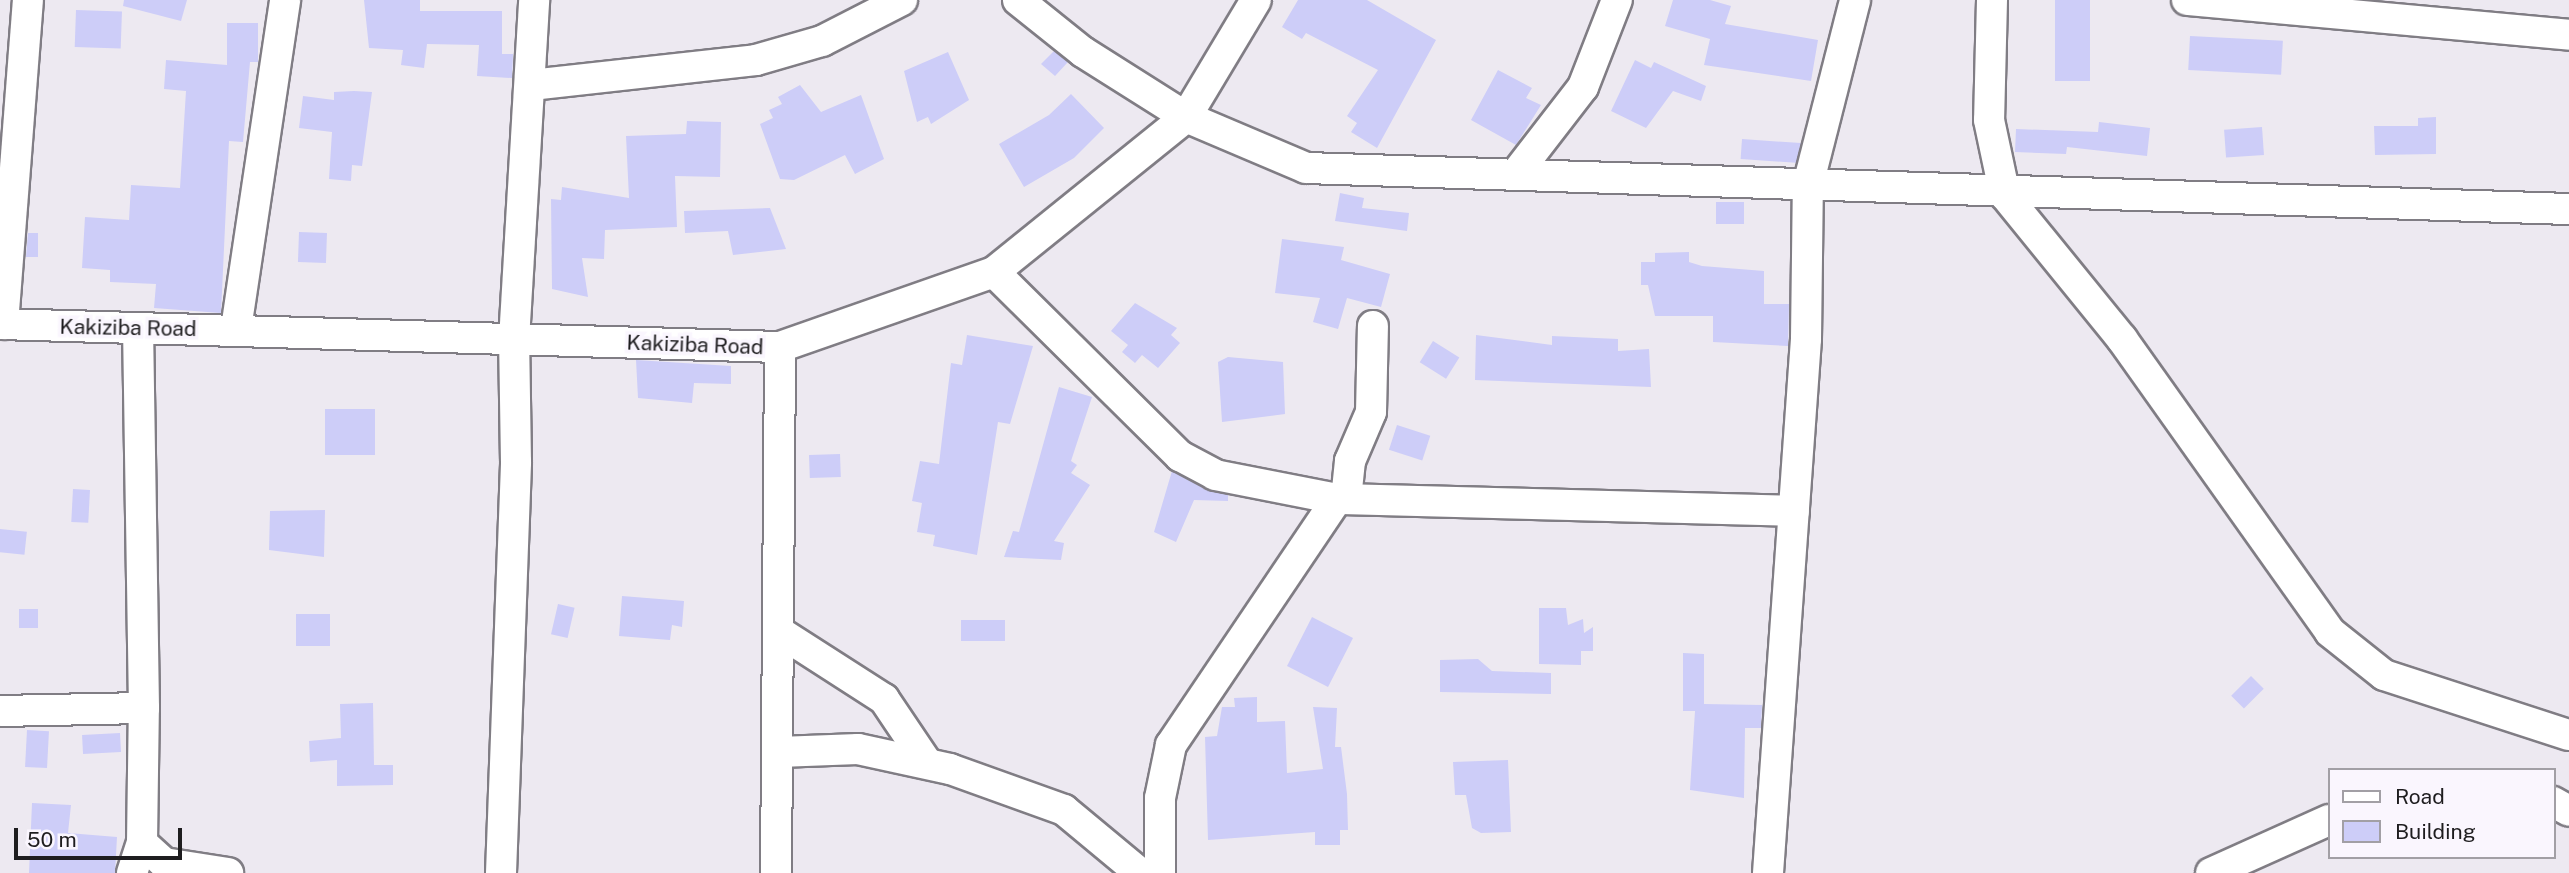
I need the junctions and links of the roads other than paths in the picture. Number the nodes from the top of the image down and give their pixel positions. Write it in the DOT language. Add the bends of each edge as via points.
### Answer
graph roads {
  1 [pos="29,0"];
  2 [pos="285,0"];
  3 [pos="534,0"];
  4 [pos="902,0"];
  5 [pos="1018,0"];
  6 [pos="1256,0"];
  7 [pos="1617,0"];
  8 [pos="1854,0"];
  9 [pos="1992,0"];
  10 [pos="2187,0"];
  11 [pos="2569,35"];
  12 [pos="11,52"];
  13 [pos="531,85"];
  14 [pos="1186,117"];
  15 [pos="1515,175"];
  16 [pos="1808,185"];
  17 [pos="2006,195"];
  18 [pos="2569,209"];
  19 [pos="994,272"];
  20 [pos="1,324"];
  21 [pos="1373,326"];
  22 [pos="236,329"];
  23 [pos="138,331"];
  24 [pos="514,340"];
  25 [pos="780,347"];
  26 [pos="1341,499"];
  27 [pos="1794,510"];
  28 [pos="778,631"];
  29 [pos="144,708"];
  30 [pos="0,711"];
  31 [pos="2569,735"];
  32 [pos="779,752"];
  33 [pos="927,763"];
  34 [pos="2328,820"];
  35 [pos="142,844"];
  36 [pos="132,873"];
  37 [pos="228,873"];
  38 [pos="502,873"];
  39 [pos="776,873"];
  40 [pos="1140,873"];
  41 [pos="1160,873"];
  42 [pos="1768,873"];
  43 [pos="2211,873"];
  1 -- 12 [label="street"];
  2 -- 22 [label="street"];
  3 -- 13 [label="street"];
  4 -- 13 [label="street" via="822,41 756,60"];
  5 -- 14 [label="street" via="1083,51"];
  6 -- 14 [label="street, Kakiziba Road"];
  7 -- 15 [label="street" via="1583,87"];
  8 -- 16 [label="street"];
  9 -- 17 [label="street" via="1989,120"];
  10 -- 11 [label="street"];
  12 -- 20 [label="street"];
  13 -- 24 [label="street"];
  14 -- 15 [label="street" via="1306,168"];
  14 -- 19 [label="street, Kakiziba Road"];
  15 -- 16 [label="street"];
  16 -- 17 [label="street"];
  16 -- 27 [label="street"];
  17 -- 18 [label="street"];
  17 -- 31 [label="street" via="2122,339 2330,632 2384,675"];
  19 -- 25 [label="street, Kakiziba Road"];
  19 -- 26 [label="street" via="1190,463 1215,475"];
  20 -- 23 [label="street, Kakiziba Road"];
  21 -- 26 [label="street" via="1371,412 1350,461"];
  22 -- 23 [label="street, Kakiziba Road"];
  22 -- 24 [label="street, Kakiziba Road"];
  23 -- 29 [label="street"];
  24 -- 25 [label="street, Kakiziba Road"];
  24 -- 38 [label="street" via="516,462"];
  25 -- 28 [label="street"];
  26 -- 27 [label="street"];
  26 -- 41 [label="street" via="1171,745 1160,799"];
  27 -- 42 [label="street"];
  28 -- 32 [label="street"];
  28 -- 33 [label="street" via="884,699"];
  29 -- 30 [label="street"];
  29 -- 35 [label="street"];
  32 -- 33 [label="street" via="858,749"];
  32 -- 39 [label="street"];
  33 -- 40 [label="street" via="1064,810"];
  34 -- 43 [label="street"];
  35 -- 36 [label="street"];
  35 -- 37 [label="street" via="163,863"];
}
